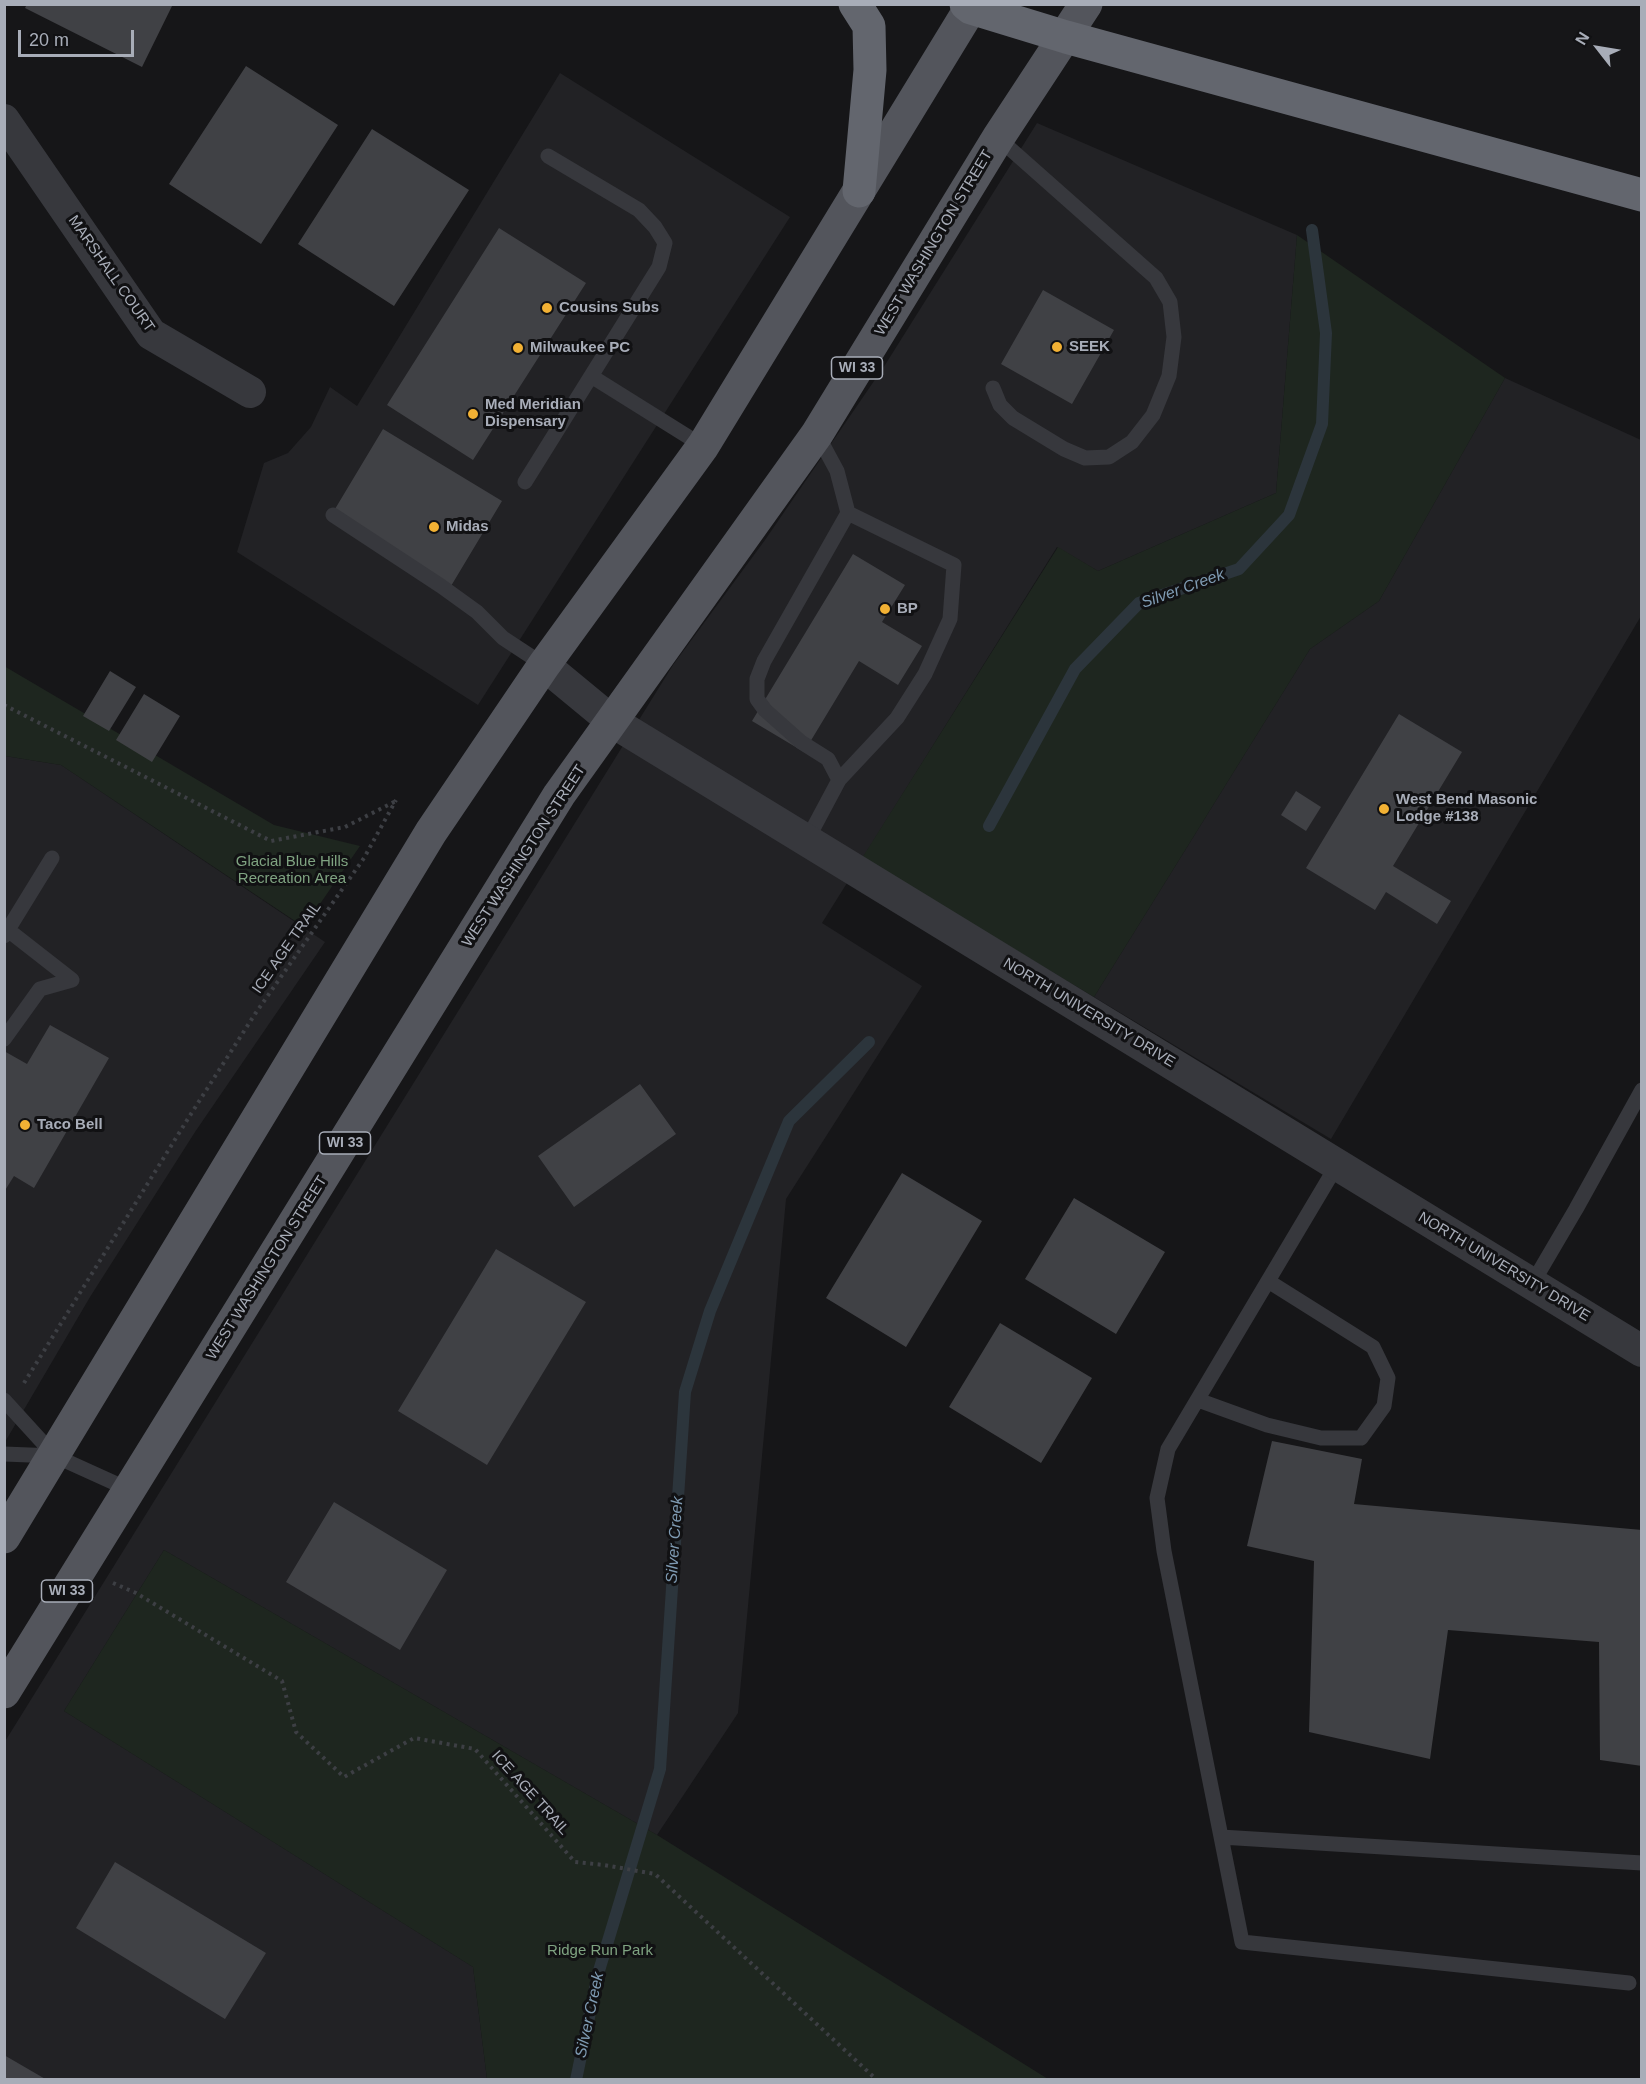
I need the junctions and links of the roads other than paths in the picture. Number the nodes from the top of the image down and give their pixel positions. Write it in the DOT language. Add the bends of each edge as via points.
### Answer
graph roads {
  1 [pos="855,4"];
  2 [pos="1086,4"];
  3 [pos="970,6"];
  4 [pos="1066,37"];
  5 [pos="4,120"];
  6 [pos="998,138"];
  7 [pos="548,156"];
  8 [pos="859,191"];
  9 [pos="1641,195"];
  10 [pos="591,376"];
  11 [pos="993,388"];
  12 [pos="250,392"];
  13 [pos="817,434"];
  14 [pos="703,446"];
  15 [pos="525,482"];
  16 [pos="848,513"];
  17 [pos="333,515"];
  18 [pos="544,665"];
  19 [pos="613,722"];
  20 [pos="839,780"];
  21 [pos="807,840"];
  22 [pos="52,858"];
  23 [pos="6,933"];
  24 [pos="4,1039"];
  25 [pos="1641,1090"];
  26 [pos="1337,1165"];
  27 [pos="1268,1281"];
  28 [pos="1532,1284"];
  29 [pos="1641,1351"];
  30 [pos="4,1400"];
  31 [pos="1198,1400"];
  32 [pos="4,1454"];
  33 [pos="55,1456"];
  34 [pos="130,1490"];
  35 [pos="4,1538"];
  36 [pos="4,1692"];
  37 [pos="1221,1837"];
  38 [pos="1641,1863"];
  39 [pos="1629,1983"];
  1 -- 8 [label="highway" via="869,27 870,70"];
  2 -- 4 [label="main road, WEST WASHINGTON STREET / WI 33"];
  3 -- 4 [label="highway"];
  3 -- 8 [label="main road"];
  4 -- 6 [label="main road, WEST WASHINGTON STREET / WI 33"];
  4 -- 9 [label="highway"];
  5 -- 12 [label="street, MARSHALL COURT" via="151,334"];
  6 -- 11 [label="lane" via="1156,278 1170,302 1174,338 1168,376 1153,415 1132,442 1109,457 1085,458 1013,418 1000,405"];
  6 -- 13 [label="main road, WEST WASHINGTON STREET / WI 33"];
  7 -- 10 [label="lane" via="639,210 665,243 659,267"];
  8 -- 14 [label="main road"];
  10 -- 14 [label="lane"];
  10 -- 15 [label="lane"];
  13 -- 16 [label="lane" via="837,471"];
  13 -- 19 [label="main road, WEST WASHINGTON STREET / WI 33"];
  14 -- 18 [label="main road"];
  16 -- 20 [label="lane" via="764,661 757,699 801,742 828,759"];
  16 -- 20 [label="lane" via="954,565 950,619 925,674 897,718"];
  17 -- 18 [label="lane" via="441,586 477,612 503,638"];
  18 -- 19 [label="street, NORTH UNIVERSITY DRIVE"];
  18 -- 33 [label="main road" via="431,832"];
  19 -- 21 [label="street, NORTH UNIVERSITY DRIVE"];
  19 -- 34 [label="main road, WEST WASHINGTON STREET / WI 33" via="559,795"];
  20 -- 21 [label="lane"];
  21 -- 26 [label="street, NORTH UNIVERSITY DRIVE"];
  22 -- 23 [label="lane"];
  23 -- 24 [label="lane" via="72,980 40,989"];
  25 -- 28 [label="lane"];
  26 -- 27 [label="lane"];
  26 -- 28 [label="street, NORTH UNIVERSITY DRIVE"];
  27 -- 31 [label="lane"];
  27 -- 31 [label="lane" via="1373,1347 1388,1378 1384,1406 1361,1438 1321,1438 1267,1425"];
  28 -- 29 [label="street, NORTH UNIVERSITY DRIVE"];
  30 -- 33 [label="lane"];
  31 -- 37 [label="lane" via="1168,1449 1157,1498"];
  32 -- 33 [label="lane"];
  33 -- 34 [label="lane"];
  33 -- 35 [label="main road"];
  34 -- 36 [label="main road, WEST WASHINGTON STREET / WI 33"];
  37 -- 38 [label="lane"];
  37 -- 39 [label="lane" via="1242,1942"];
}
